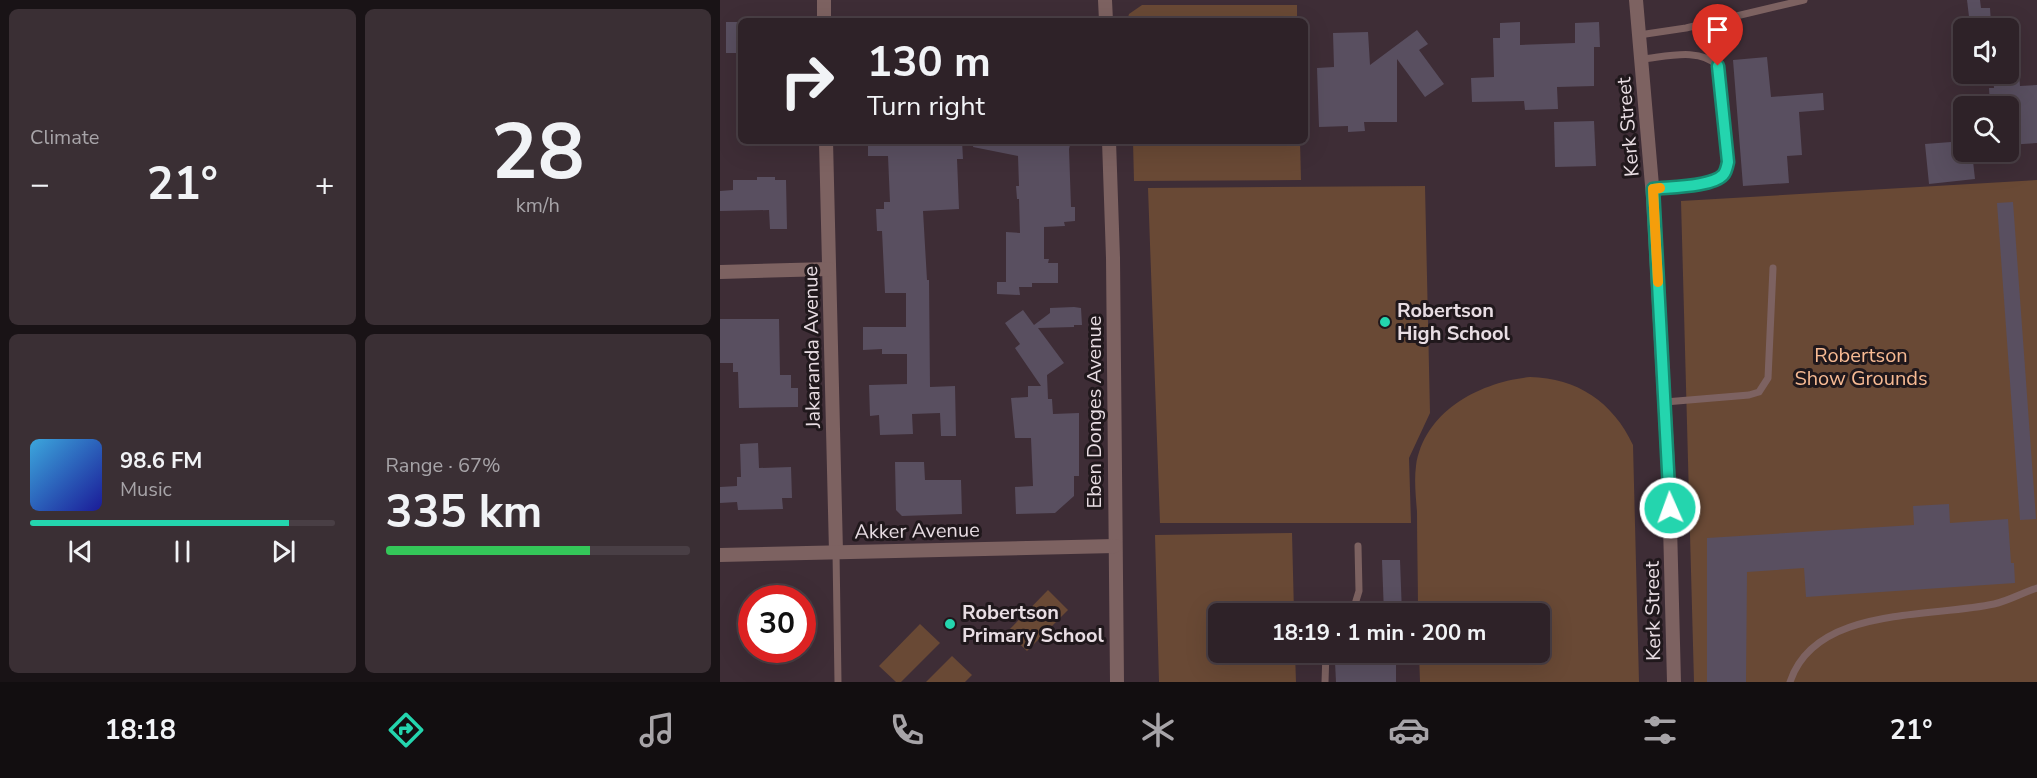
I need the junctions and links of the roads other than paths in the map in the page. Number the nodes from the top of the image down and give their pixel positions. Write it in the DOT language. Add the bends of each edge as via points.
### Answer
graph roads {
  1 [pos="824,0"];
  2 [pos="1105,0"];
  3 [pos="1636,0"];
  4 [pos="1804,0"];
  5 [pos="824,18"];
  6 [pos="1106,18"];
  7 [pos="1639,35"];
  8 [pos="1641,59"];
  9 [pos="826,144"];
  10 [pos="1109,144"];
  11 [pos="1653,189"];
  12 [pos="1773,268"];
  13 [pos="829,269"];
  14 [pos="720,272"];
  15 [pos="1665,402"];
  16 [pos="1115,546"];
  17 [pos="1358,546"];
  18 [pos="836,552"];
  19 [pos="720,555"];
  20 [pos="2037,588"];
  21 [pos="1355,603"];
  22 [pos="1326,663"];
  23 [pos="838,682"];
  24 [pos="1117,682"];
  25 [pos="1325,682"];
  26 [pos="1674,682"];
  27 [pos="1790,682"];
  1 -- 5 [label="street"];
  2 -- 6 [label="street"];
  3 -- 7 [label="street, Kerk Street"];
  4 -- 7 [label="lane"];
  7 -- 8 [label="street, Kerk Street"];
  8 -- 11 [label="street, Kerk Street"];
  8 -- 11 [label="lane" via="1701,56 1718,66 1728,162 1724,175 1717,179"];
  9 -- 13 [label="street, Jakaranda Avenue"];
  10 -- 16 [label="street, Eben Donges Avenue"];
  11 -- 15 [label="street, Kerk Street"];
  12 -- 15 [label="lane" via="1768,378 1760,392"];
  13 -- 14 [label="street"];
  13 -- 18 [label="street, Jakaranda Avenue"];
  15 -- 26 [label="street, Kerk Street"];
  16 -- 18 [label="street, Akker Avenue"];
  16 -- 24 [label="street, Eben Donges Avenue"];
  17 -- 21 [label="lane" via="1359,591"];
  18 -- 19 [label="street, Akker Avenue"];
  18 -- 23 [label="lane"];
  20 -- 27 [label="lane" via="1996,604 1869,621 1835,632 1809,648"];
  22 -- 25 [label="lane"];
}
